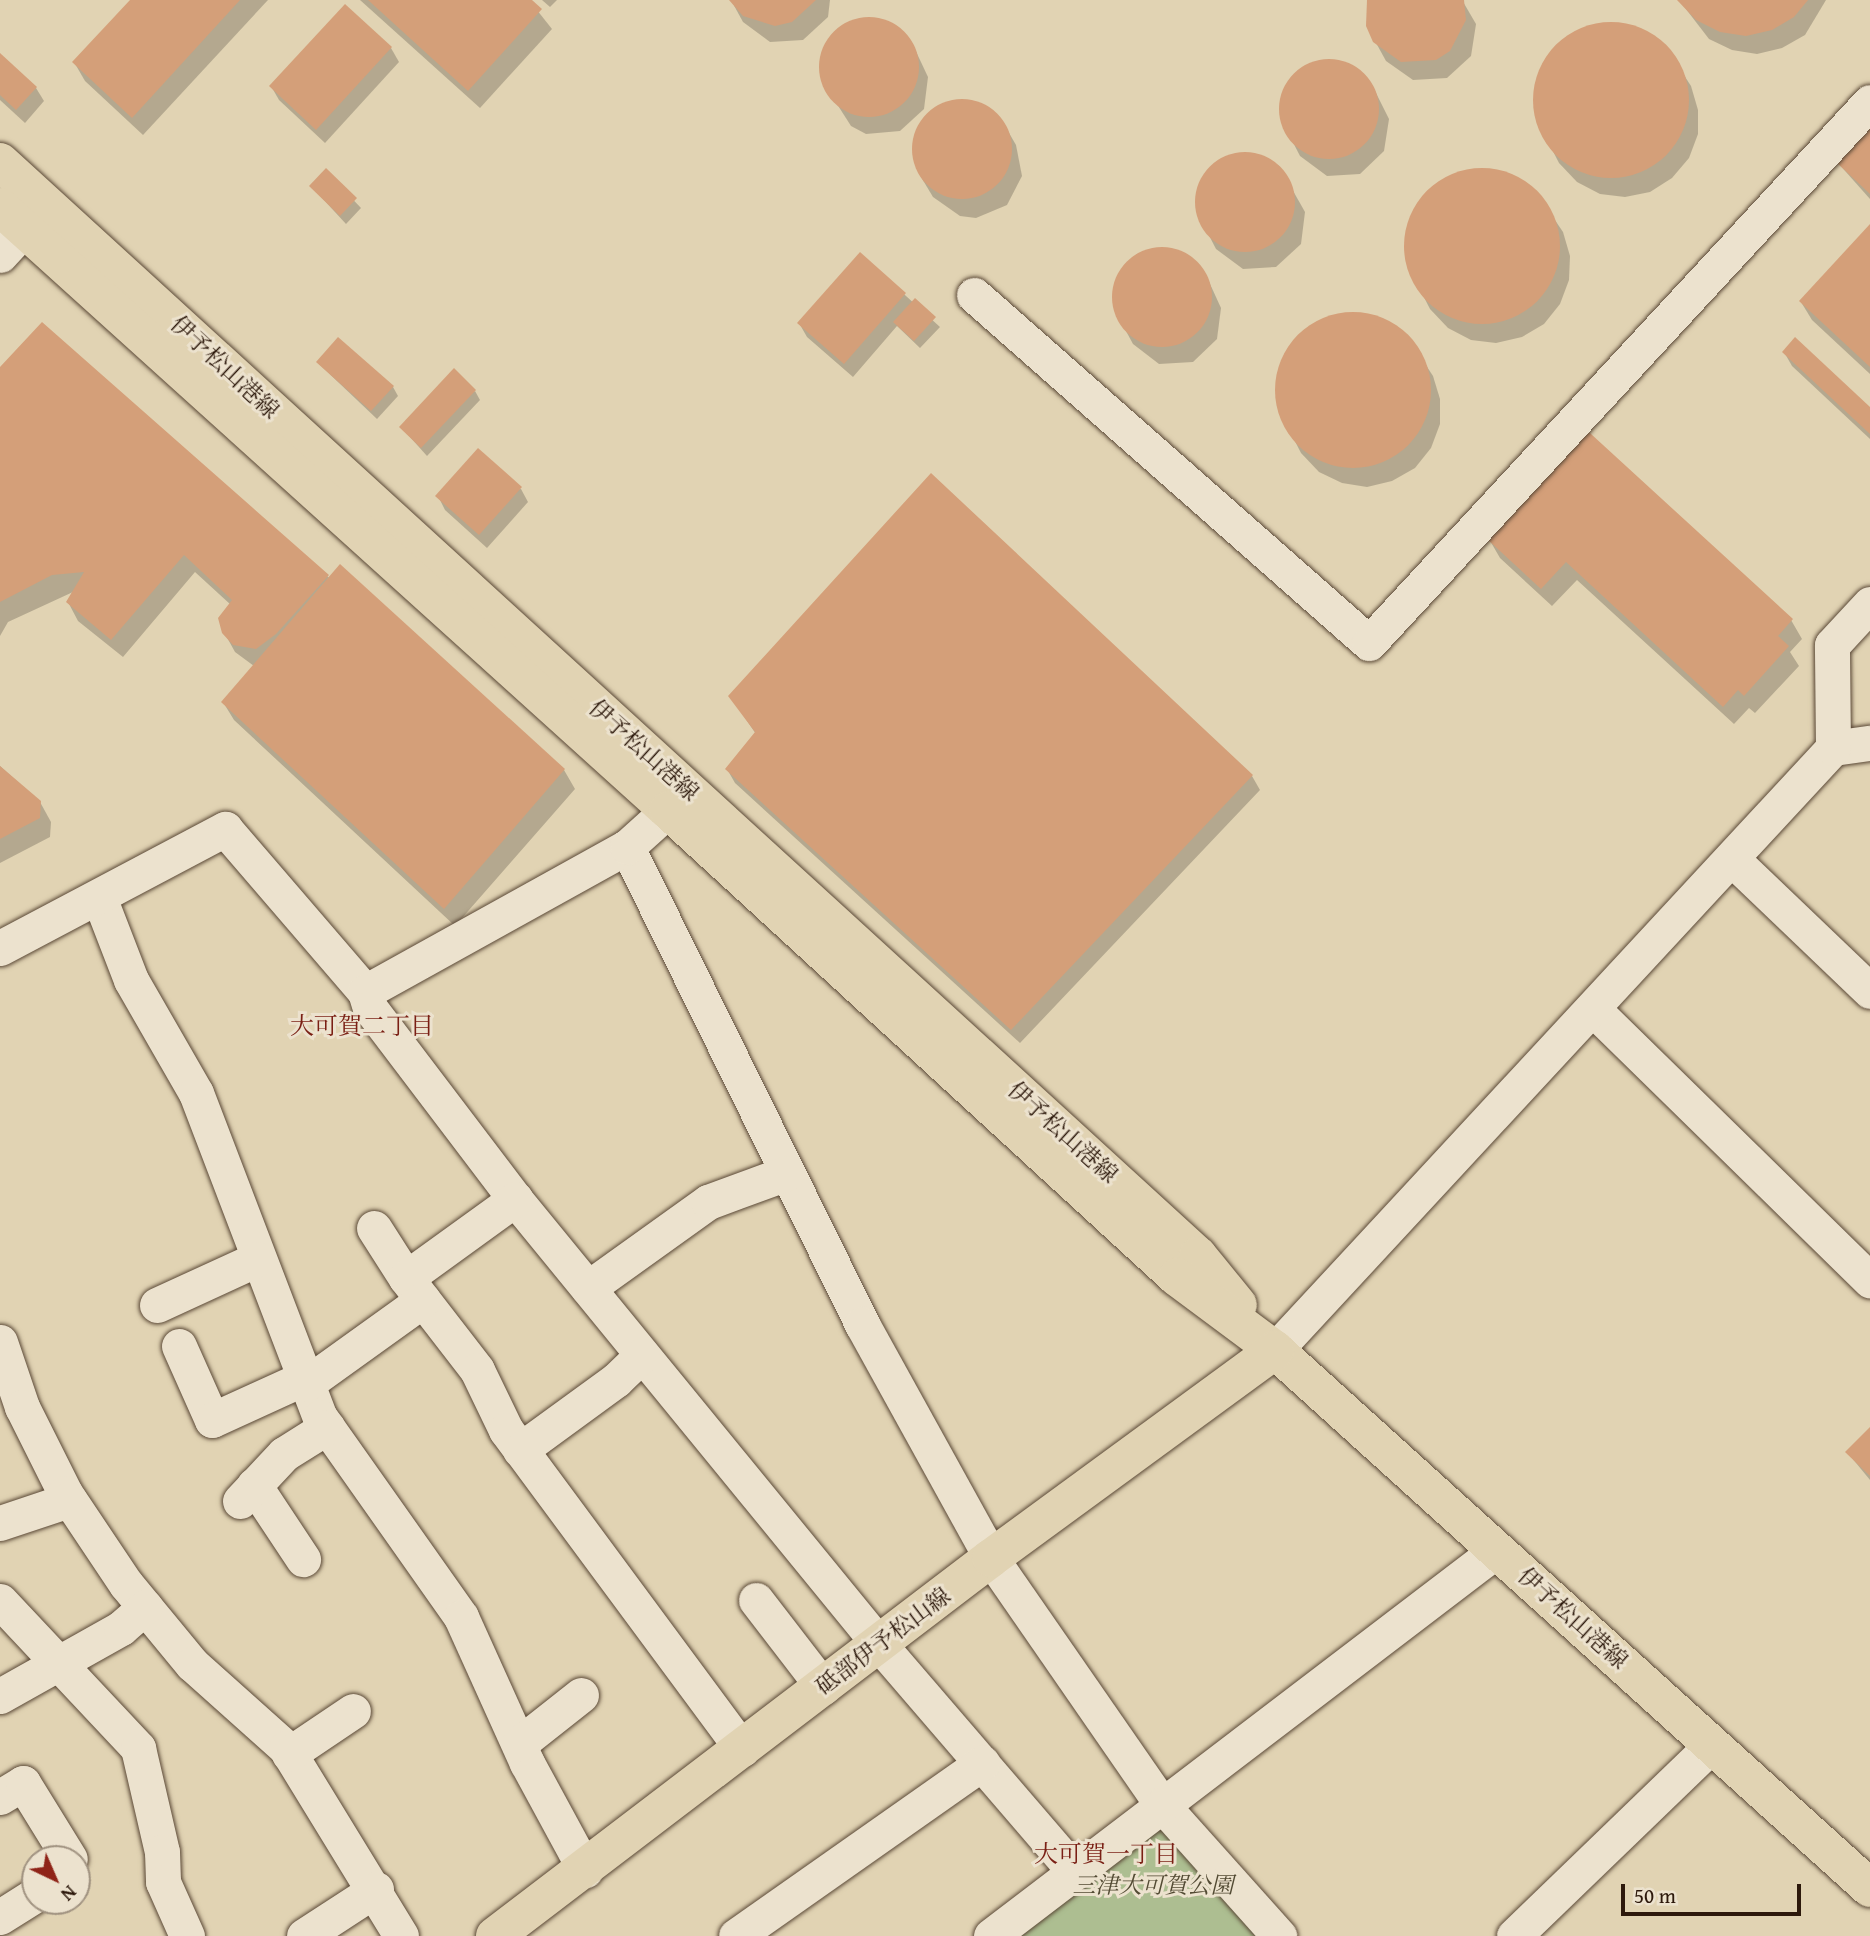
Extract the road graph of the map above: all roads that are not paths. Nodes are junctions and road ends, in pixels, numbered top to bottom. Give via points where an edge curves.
1 (1870, 102) edge
2 (0, 162) edge
3 (18, 224) edge
4 (974, 295) dead end
5 (1870, 604) edge
6 (1870, 743) edge
7 (1833, 748) junction
8 (668, 810) junction
9 (627, 847) junction
10 (1732, 859) junction
11 (99, 897) junction
12 (0, 948) edge
13 (1870, 990) edge
14 (365, 992) junction
15 (1593, 1009) junction
16 (787, 1173) junction
17 (514, 1199) junction
18 (374, 1228) dead end
19 (257, 1259) junction
20 (1870, 1280) edge
21 (414, 1289) junction
22 (588, 1289) junction
23 (157, 1306) dead end
24 (0, 1342) edge
25 (179, 1346) dead end
26 (1275, 1350) junction
27 (642, 1355) junction
28 (305, 1381) junction
29 (327, 1427) junction
30 (520, 1450) junction
31 (69, 1500) junction
32 (0, 1524) edge
33 (1497, 1550) junction
34 (991, 1558) junction
35 (303, 1559) dead end
36 (756, 1600) dead end
37 (0, 1601) edge
38 (145, 1607) junction
39 (879, 1644) junction
40 (57, 1664) junction
41 (823, 1687) junction
42 (581, 1695) dead end
43 (0, 1696) edge
44 (353, 1711) dead end
45 (519, 1744) junction
46 (1712, 1745) junction
47 (742, 1749) junction
48 (289, 1754) junction
49 (982, 1763) junction
50 (0, 1797) edge
51 (1163, 1805) junction
52 (61, 1845) edge
53 (585, 1870) junction
54 (1075, 1872) junction
55 (1870, 1888) edge
56 (376, 1889) junction
57 (21, 1904) edge
58 (0, 1917) edge
59 (503, 1934) edge
60 (187, 1936) edge
61 (303, 1936) edge
62 (401, 1936) edge
63 (736, 1936) edge
64 (991, 1936) edge
65 (1279, 1936) edge
66 (1514, 1936) edge

1 - 4 street via 1369,643
2 - 3 main road, 伊予松山港線
3 - 8 main road, 伊予松山港線
3 - 26 main road, 伊予松山港線 via 1198,1256
5 - 7 street via 1832,645
6 - 7 street
7 - 10 street
8 - 9 street
8 - 26 main road, 伊予松山港線 via 1177,1277
9 - 14 street
9 - 16 street
10 - 13 street
10 - 15 street
11 - 12 street
11 - 14 street via 225,829
11 - 19 street via 131,980 196,1093
14 - 17 street via 370,1008
15 - 20 street
15 - 26 street
16 - 22 street via 708,1202
16 - 34 street via 862,1324
17 - 21 street
17 - 22 street
18 - 21 street
19 - 23 street
19 - 28 street
21 - 28 street
21 - 30 street via 477,1370
22 - 27 street
24 - 31 street via 22,1407
25 - 28 street via 212,1420
26 - 33 main road, 伊予松山港線
26 - 34 main road, 砥部伊予松山線
27 - 30 street via 616,1380
27 - 39 street
28 - 29 street
29 - 35 street via 284,1454 247,1493
29 - 45 street via 461,1617
30 - 47 street
31 - 32 street
31 - 38 street
33 - 46 main road, 伊予松山港線
33 - 51 street
34 - 39 main road, 砥部伊予松山線
34 - 51 street
36 - 41 street
37 - 40 street
38 - 40 street via 121,1628
38 - 48 street via 192,1664 268,1728
39 - 41 main road, 砥部伊予松山線
39 - 49 street
40 - 43 street
40 - 60 street via 138,1748 162,1852 163,1882
41 - 47 main road, 砥部伊予松山線
42 - 45 street
44 - 48 street
45 - 53 street
46 - 55 main road, 伊予松山港線
46 - 66 street
47 - 53 main road, 砥部伊予松山線
48 - 56 street
49 - 54 street
49 - 63 street
50 - 52 street via 23,1783
51 - 54 street
51 - 65 street
53 - 59 main road, 砥部伊予松山線
54 - 64 street
56 - 61 street
56 - 62 street
57 - 58 street

